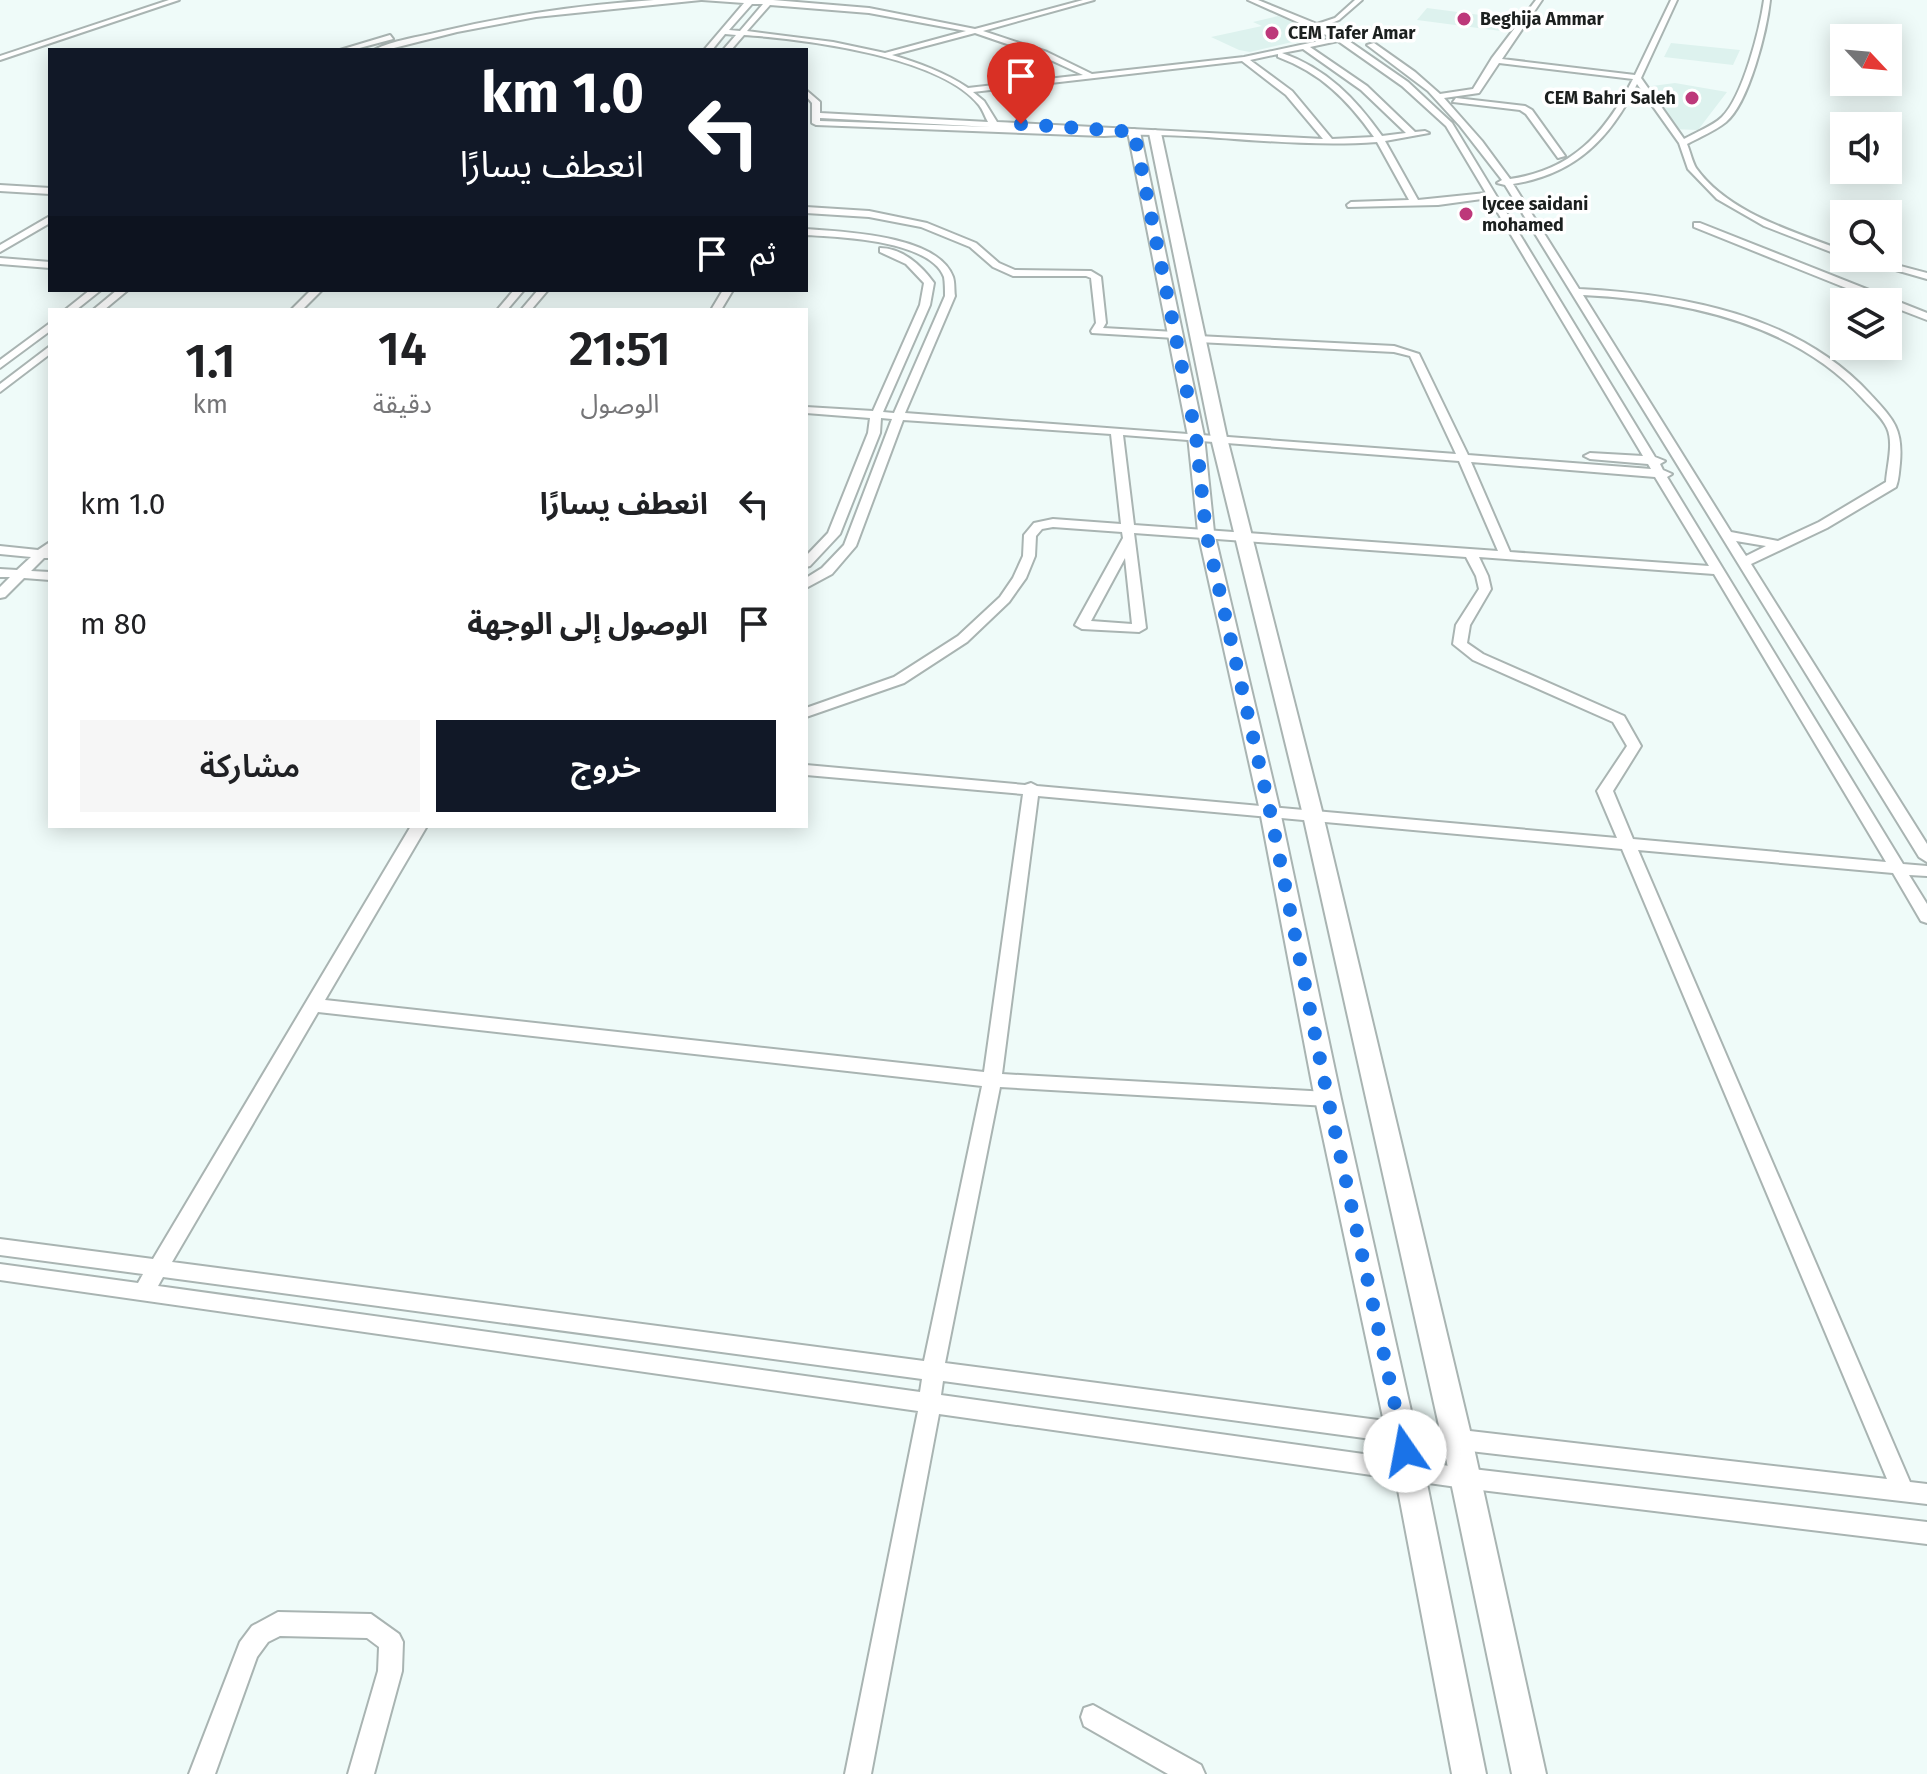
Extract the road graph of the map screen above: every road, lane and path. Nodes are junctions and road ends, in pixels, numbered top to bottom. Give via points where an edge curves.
1 (163, 0) edge
2 (176, 0) edge
3 (608, 0) edge
4 (698, 0) edge
5 (705, 0) edge
6 (750, 0) edge
7 (823, 0) edge
8 (1091, 0) edge
9 (1251, 0) edge
10 (1264, 0) edge
11 (1359, 0) edge
12 (1539, 0) edge
13 (1667, 0) edge
14 (1674, 0) edge
15 (1767, 0) edge
16 (770, 1) edge
17 (1328, 24) junction
18 (1318, 26) junction
19 (988, 27) junction
20 (975, 30) junction
21 (724, 32) junction
22 (742, 32) junction
23 (1354, 36) junction
24 (1343, 38) junction
25 (1305, 47) junction
26 (352, 48) edge
27 (385, 48) edge
28 (710, 48) edge
29 (729, 48) edge
30 (1276, 53) junction
31 (886, 55) junction
32 (0, 56) edge
33 (1244, 59) junction
34 (1495, 60) junction
35 (1108, 74) junction
36 (1090, 76) junction
37 (1636, 77) junction
38 (1358, 83) junction
39 (1332, 85) junction
40 (965, 91) junction
41 (808, 94) edge
42 (1442, 97) junction
43 (1449, 125) junction
44 (996, 126) junction
45 (1145, 132) junction
46 (1434, 134) junction
47 (1413, 135) junction
48 (1456, 137) junction
49 (1382, 140) junction
50 (1330, 142) junction
51 (1683, 143) junction
52 (1561, 156) dead end
53 (1508, 183) junction
54 (0, 188) edge
55 (1488, 189) junction
56 (48, 191) edge
57 (1415, 203) junction
58 (1351, 205) dead end
59 (48, 209) edge
60 (808, 210) edge
61 (48, 220) edge
62 (1697, 225) dead end
63 (808, 232) edge
64 (0, 237) edge
65 (808, 239) edge
66 (0, 249) edge
67 (1830, 249) edge
68 (0, 261) edge
69 (48, 265) edge
70 (1902, 269) edge
71 (1927, 276) edge
72 (93, 292) edge
73 (120, 292) edge
74 (315, 292) edge
75 (517, 292) edge
76 (541, 292) edge
77 (1576, 292) junction
78 (73, 308) edge
79 (100, 308) edge
80 (298, 308) edge
81 (504, 308) edge
82 (528, 308) edge
83 (1927, 317) edge
84 (48, 327) edge
85 (1187, 337) junction
86 (0, 348) edge
87 (10, 354) edge
88 (44, 359) edge
89 (0, 365) edge
90 (0, 389) edge
91 (808, 402) edge
92 (808, 410) edge
93 (878, 412) junction
94 (899, 413) junction
95 (1117, 433) junction
96 (1206, 433) junction
97 (1462, 452) junction
98 (1651, 461) junction
99 (1680, 462) junction
100 (1660, 473) junction
101 (1689, 475) junction
102 (1206, 532) junction
103 (1128, 533) junction
104 (1243, 535) junction
105 (1727, 535) junction
106 (1779, 545) junction
107 (0, 550) edge
108 (1469, 551) junction
109 (47, 552) edge
110 (1505, 554) junction
111 (808, 561) edge
112 (1744, 562) junction
113 (1719, 571) junction
114 (0, 573) edge
115 (21, 574) junction
116 (48, 576) edge
117 (808, 583) edge
118 (0, 594) edge
119 (808, 712) edge
120 (808, 770) edge
121 (1031, 788) junction
122 (1270, 811) junction
123 (1313, 815) junction
124 (418, 828) edge
125 (1625, 842) junction
126 (1927, 857) edge
127 (1899, 870) junction
128 (1927, 871) edge
129 (1927, 917) edge
130 (313, 1005) junction
131 (992, 1080) junction
132 (1328, 1099) junction
133 (0, 1247) edge
134 (157, 1267) junction
135 (0, 1272) edge
136 (143, 1293) junction
137 (933, 1370) junction
138 (930, 1403) junction
139 (1401, 1433) junction
140 (1457, 1439) junction
141 (1409, 1469) junction
142 (1464, 1478) junction
143 (1903, 1491) junction
144 (1927, 1494) edge
145 (1927, 1533) edge
146 (1093, 1717) dead end
147 (202, 1774) edge
148 (361, 1774) edge
149 (858, 1774) edge
150 (1192, 1774) edge
151 (1469, 1774) edge
152 (1529, 1774) edge

1 - 32 street
2 - 32 street
3 - 26 street via 456,22
4 - 27 street via 543,13
5 - 6 street
6 - 16 street
6 - 21 street
7 - 19 street via 899,8
8 - 19 street
9 - 18 street
10 - 17 street
11 - 17 street
12 - 34 street
13 - 14 street
14 - 37 street
15 - 51 street via 1739,99 1724,120
16 - 20 street via 861,9
16 - 22 street
17 - 18 street
17 - 23 street
18 - 24 street
19 - 20 street
19 - 35 street via 1055,48
20 - 31 street
20 - 36 street
21 - 22 street
21 - 28 street
22 - 29 street
22 - 31 street
23 - 24 street
23 - 42 street via 1390,56
24 - 25 street
24 - 43 street via 1388,69
25 - 30 street
25 - 38 street
30 - 33 street
30 - 39 street via 1300,61
31 - 40 street via 931,70
33 - 35 street
33 - 50 street via 1289,93
34 - 37 street
34 - 42 street via 1476,91
35 - 36 street
36 - 40 street
37 - 51 street
37 - 53 street via 1612,125 1579,160 1541,179
38 - 39 street
38 - 47 street
39 - 49 street
40 - 44 street
41 - 44 street via 816,102 816,123
42 - 52 street via 1522,108
42 - 53 street
43 - 46 street
43 - 48 street
44 - 45 street
45 - 50 street
45 - 85 street
46 - 47 street
46 - 48 street
47 - 49 street
48 - 55 street
49 - 50 street
49 - 57 street
51 - 67 street via 1691,167 1720,197 1767,224
53 - 55 street
53 - 77 street
54 - 56 street
55 - 57 street
55 - 98 street
57 - 58 street
59 - 64 street
60 - 85 street via 924,225 973,245 1013,273 1088,273 1096,277 1101,323 1096,331
61 - 66 street
62 - 83 street
63 - 94 street via 901,244 930,257 948,276 950,296
65 - 93 street via 898,255 919,268 929,283 925,305
68 - 69 street
70 - 71 street
72 - 78 street
73 - 79 street
74 - 80 street
75 - 81 street
76 - 82 street
77 - 99 street
77 - 106 street via 1668,300 1749,323 1819,354 1865,391 1894,431 1892,484
84 - 87 street
85 - 96 street
85 - 97 street via 1408,351 1419,360
86 - 87 street
87 - 88 street
87 - 89 street
88 - 90 street
91 - 93 street
92 - 93 street
93 - 94 street
93 - 111 street via 834,534
94 - 95 street
94 - 96 street
94 - 117 street via 850,546
95 - 96 street
95 - 103 street
96 - 97 street
96 - 102 street
96 - 104 street
97 - 98 street
97 - 100 street
97 - 110 street
98 - 99 street
98 - 100 street
99 - 101 street
100 - 101 street
100 - 113 street
101 - 105 street
102 - 103 street
102 - 104 street
102 - 122 street
103 - 103 street via 1122,551 1082,625 1139,628
103 - 119 street via 1053,523 1038,526 1030,535 1033,551 1008,596 965,639 898,680
104 - 108 street
104 - 123 street
105 - 106 street
105 - 112 street
106 - 112 street
107 - 109 street
108 - 110 street
108 - 125 street via 1485,589 1463,625 1460,644 1478,657 1619,719 1634,746 1605,791
109 - 115 street
110 - 113 street
112 - 126 street
113 - 127 street
114 - 115 street
115 - 116 street
115 - 118 street
120 - 121 street
121 - 122 street
121 - 131 street
122 - 123 street
122 - 132 street
123 - 125 street
123 - 140 street
124 - 130 street
125 - 127 street
125 - 143 street
127 - 128 street
127 - 129 street
130 - 131 street
130 - 134 street
131 - 132 street
131 - 137 street
132 - 139 street
133 - 134 street
134 - 136 street
134 - 137 street
135 - 136 street
136 - 138 street
137 - 138 street
137 - 139 street
138 - 141 street
138 - 149 street
139 - 140 street
139 - 141 street
140 - 142 street
140 - 143 street
141 - 142 street
141 - 151 street
142 - 145 street
142 - 152 street
143 - 144 street
146 - 150 street
147 - 148 street via 248,1650 260,1634 278,1624 371,1626 391,1642 390,1671

